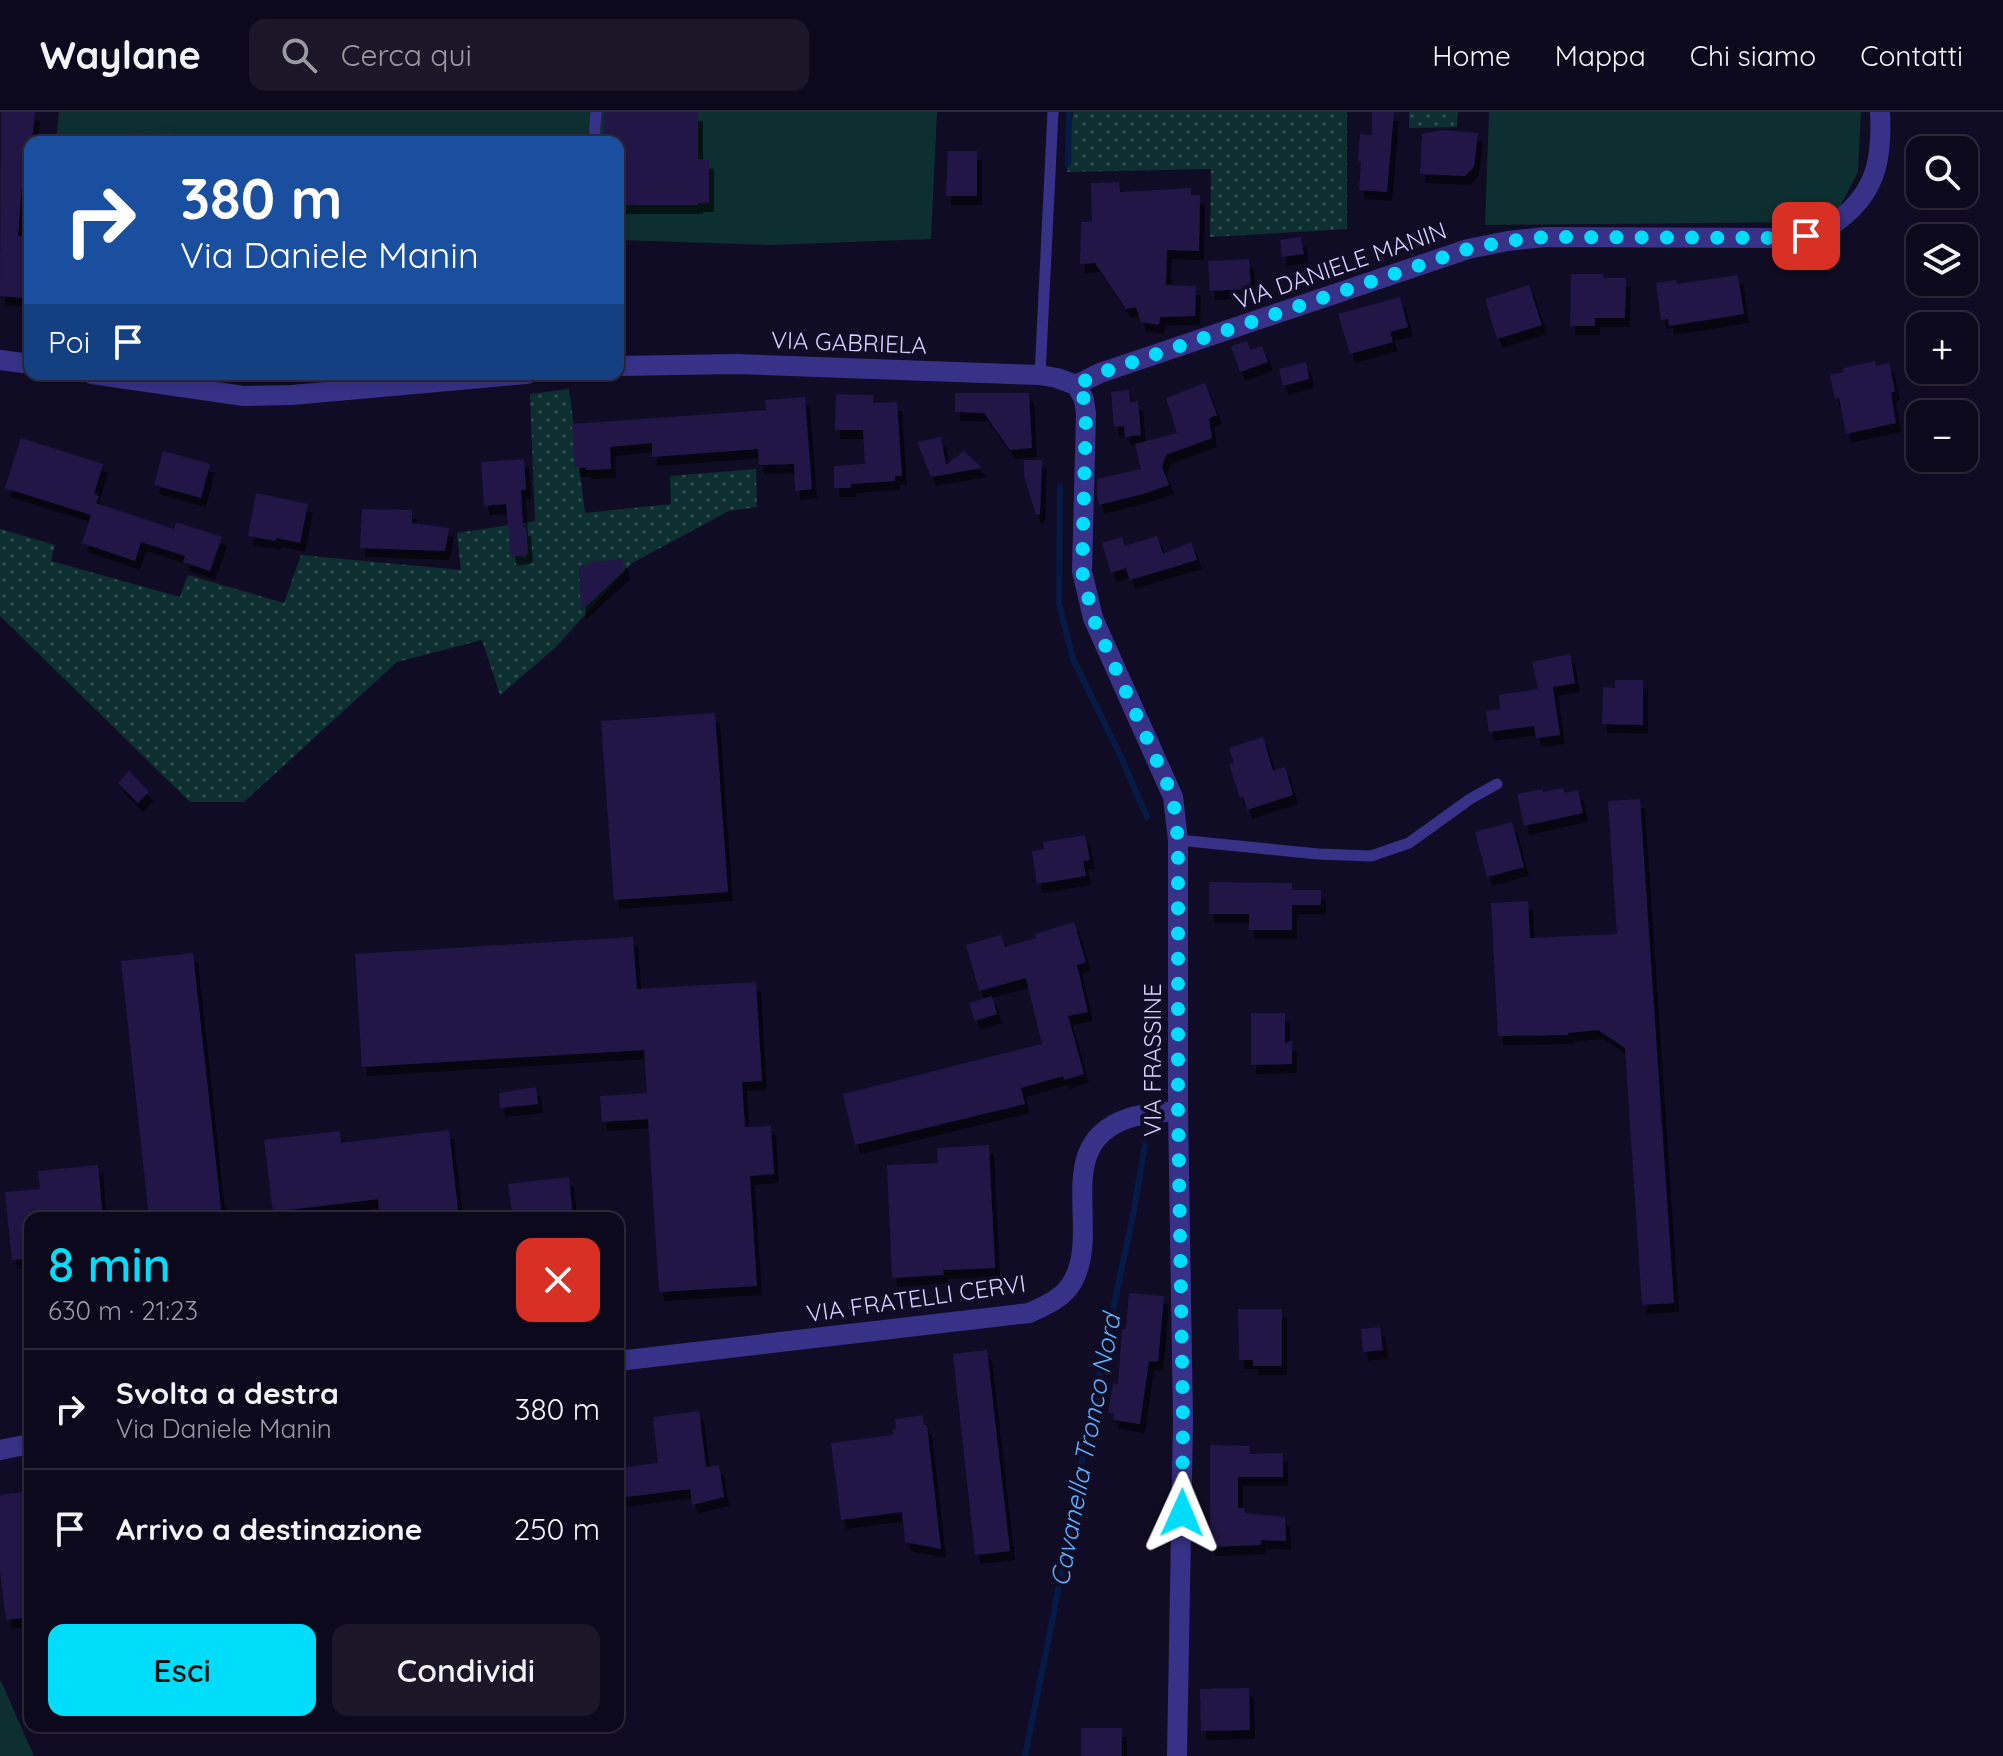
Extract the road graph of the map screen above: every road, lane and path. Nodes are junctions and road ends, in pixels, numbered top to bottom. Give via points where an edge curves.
1 (596, 112) edge
2 (1053, 112) edge
3 (1880, 112) edge
4 (594, 136) edge
5 (0, 360) edge
6 (24, 363) edge
7 (624, 366) edge
8 (1040, 375) junction
9 (133, 380) edge
10 (460, 380) edge
11 (1076, 385) junction
12 (1497, 784) dead end
13 (1178, 840) junction
14 (1178, 1110) junction
15 (624, 1360) edge
16 (24, 1445) edge
17 (0, 1450) edge
18 (1177, 1756) edge

1 - 4 lane
2 - 8 lane
3 - 11 street, VIA DANIELE MANIN via 1873,178 1862,200 1821,232 1788,238 1545,237 1468,249
5 - 6 street
7 - 8 street, VIA GABRIELA via 736,364
8 - 11 street, VIA GABRIELA
9 - 10 street via 244,396
11 - 13 street, VIA FRASSINE via 1086,414 1082,571 1093,618 1173,797
12 - 13 lane via 1409,843 1371,856
13 - 14 street, VIA FRASSINE
14 - 15 street, VIA FRATELLI CERVI via 1129,1118 1092,1144 1082,1179 1078,1268 1073,1281 1049,1304 1029,1313
14 - 18 street, VIA FRASSINE via 1183,1421
16 - 17 street

